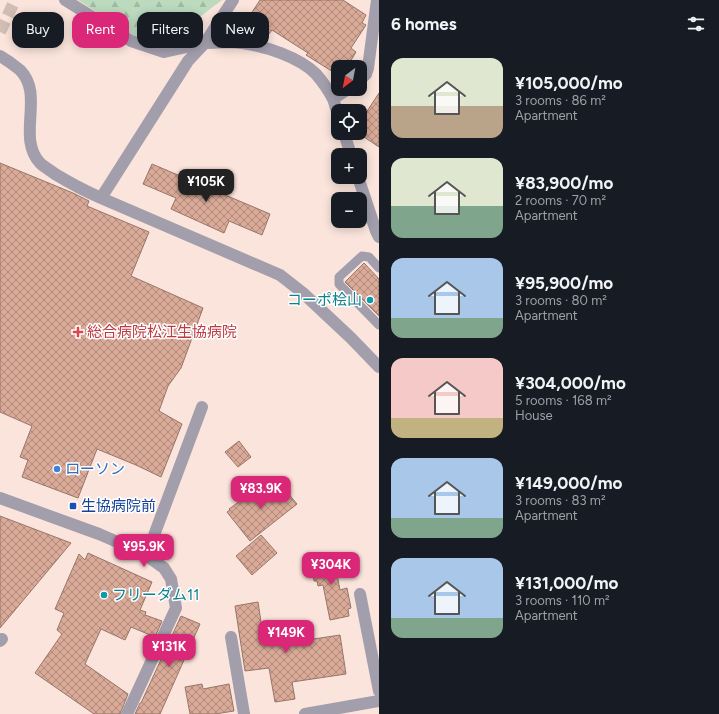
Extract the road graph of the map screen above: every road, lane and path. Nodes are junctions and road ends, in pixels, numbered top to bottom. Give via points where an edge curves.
1 (65, 0) edge
2 (233, 0) edge
3 (377, 0) edge
4 (205, 43) junction
5 (0, 56) edge
6 (367, 71) edge
7 (338, 96) edge
8 (333, 99) junction
9 (335, 104) edge
10 (361, 184) edge
11 (101, 198) junction
12 (378, 232) edge
13 (379, 268) edge
14 (379, 325) edge
15 (379, 367) edge
16 (202, 407) dead end
17 (0, 498) edge
18 (143, 553) junction
19 (360, 594) dead end
20 (231, 637) dead end
21 (379, 691) edge
22 (379, 701) edge
23 (127, 714) edge
24 (244, 714) edge
25 (305, 714) edge

1 - 4 street via 131,41 164,52
2 - 4 street
3 - 6 street
4 - 8 street via 241,42 274,50 290,57 316,74
4 - 11 street via 188,62
5 - 11 street via 21,71 27,80 31,103 29,139 40,162 69,183
7 - 8 street
8 - 9 street
10 - 12 street
11 - 15 street via 280,275 303,293
13 - 14 lane via 369,257 362,256 339,277 339,284
16 - 18 street via 153,538
17 - 18 street
18 - 23 street via 164,568 171,579 176,608
19 - 21 street
20 - 24 street
22 - 25 street

